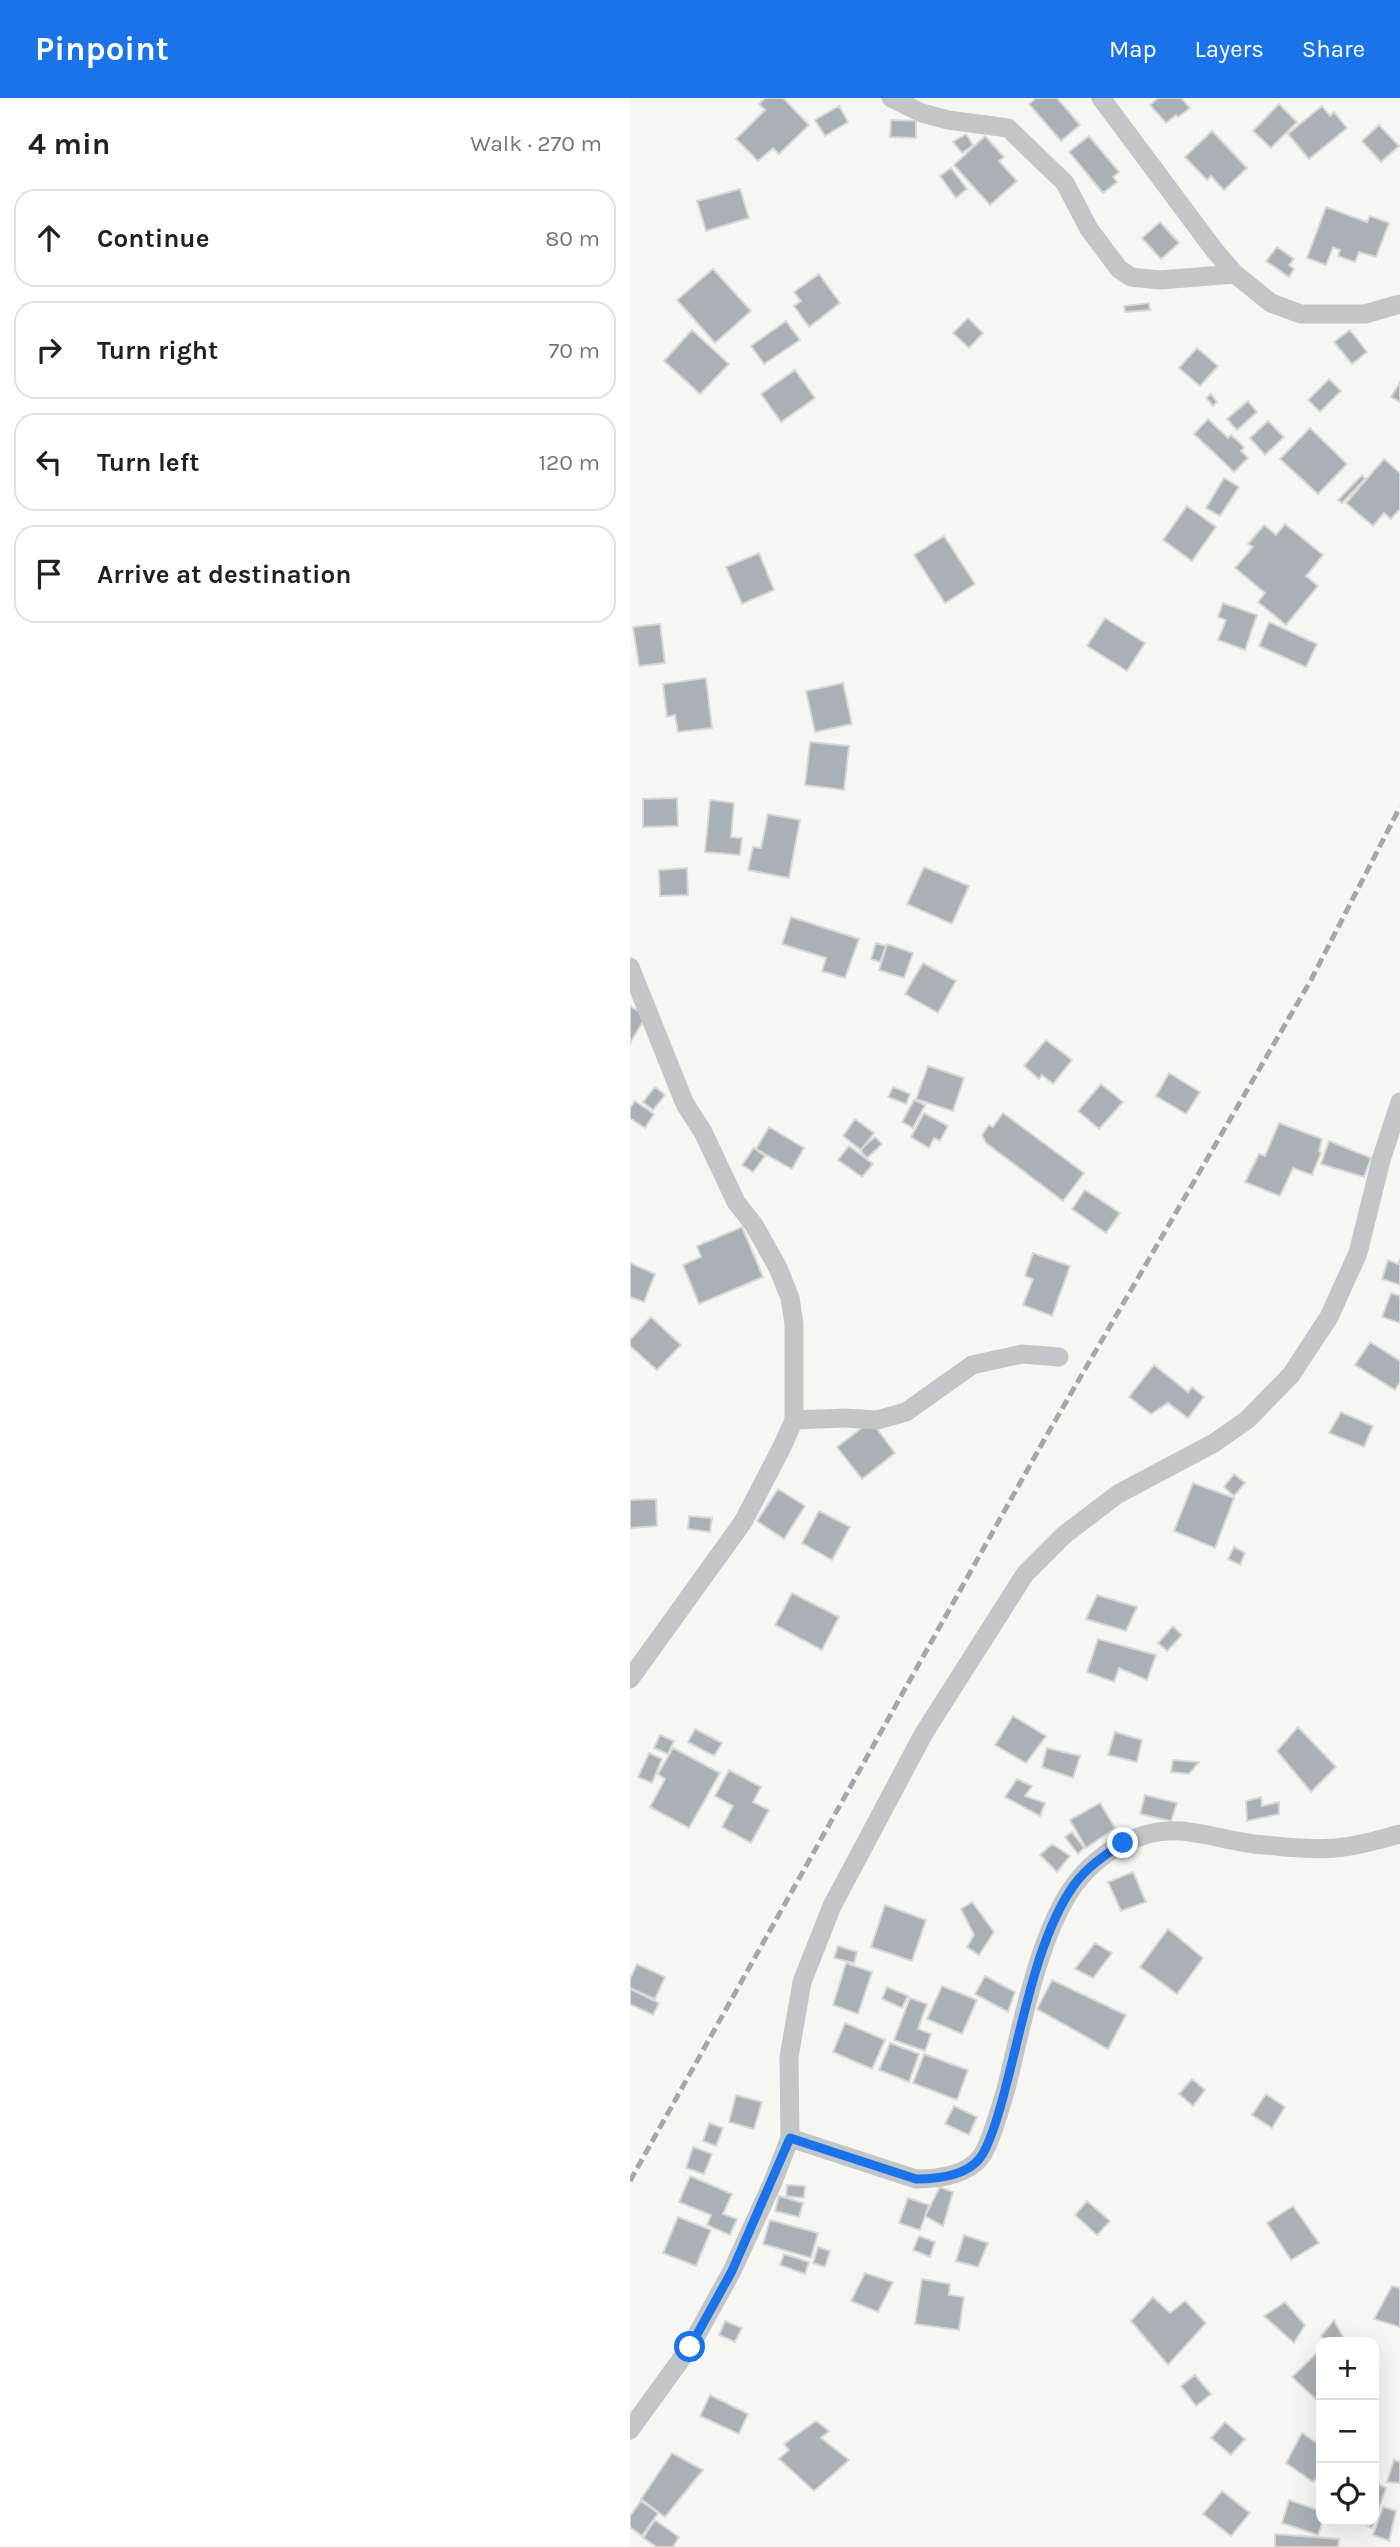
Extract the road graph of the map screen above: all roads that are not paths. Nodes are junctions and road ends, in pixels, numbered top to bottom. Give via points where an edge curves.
1 (891, 98) edge
2 (1101, 98) edge
3 (1235, 274) junction
4 (1400, 304) edge
5 (630, 967) edge
6 (1400, 1102) edge
7 (1059, 1357) dead end
8 (794, 1420) junction
9 (630, 1679) edge
10 (1400, 1834) edge
11 (790, 2138) junction
12 (630, 2430) edge

1 - 3 street via 948,120 1008,128 1065,183 1089,229 1119,269 1131,277 1160,280
2 - 3 street
3 - 4 street via 1271,303 1301,314 1365,314
5 - 8 street via 685,1104 704,1132 736,1202 778,1268 790,1298
6 - 11 street via 1358,1253 1329,1317 1291,1374 1225,1436 1118,1494 1064,1535 1026,1574 924,1733 832,1906 802,1982 789,2057
7 - 8 street via 1022,1354 972,1365 906,1412 877,1420
8 - 9 street via 743,1522
10 - 11 street via 1340,1848 1261,1845 1165,1830 1123,1843 1088,1869 1058,1911 998,2118 980,2158 959,2172 916,2179
11 - 12 street via 732,2271 690,2347

